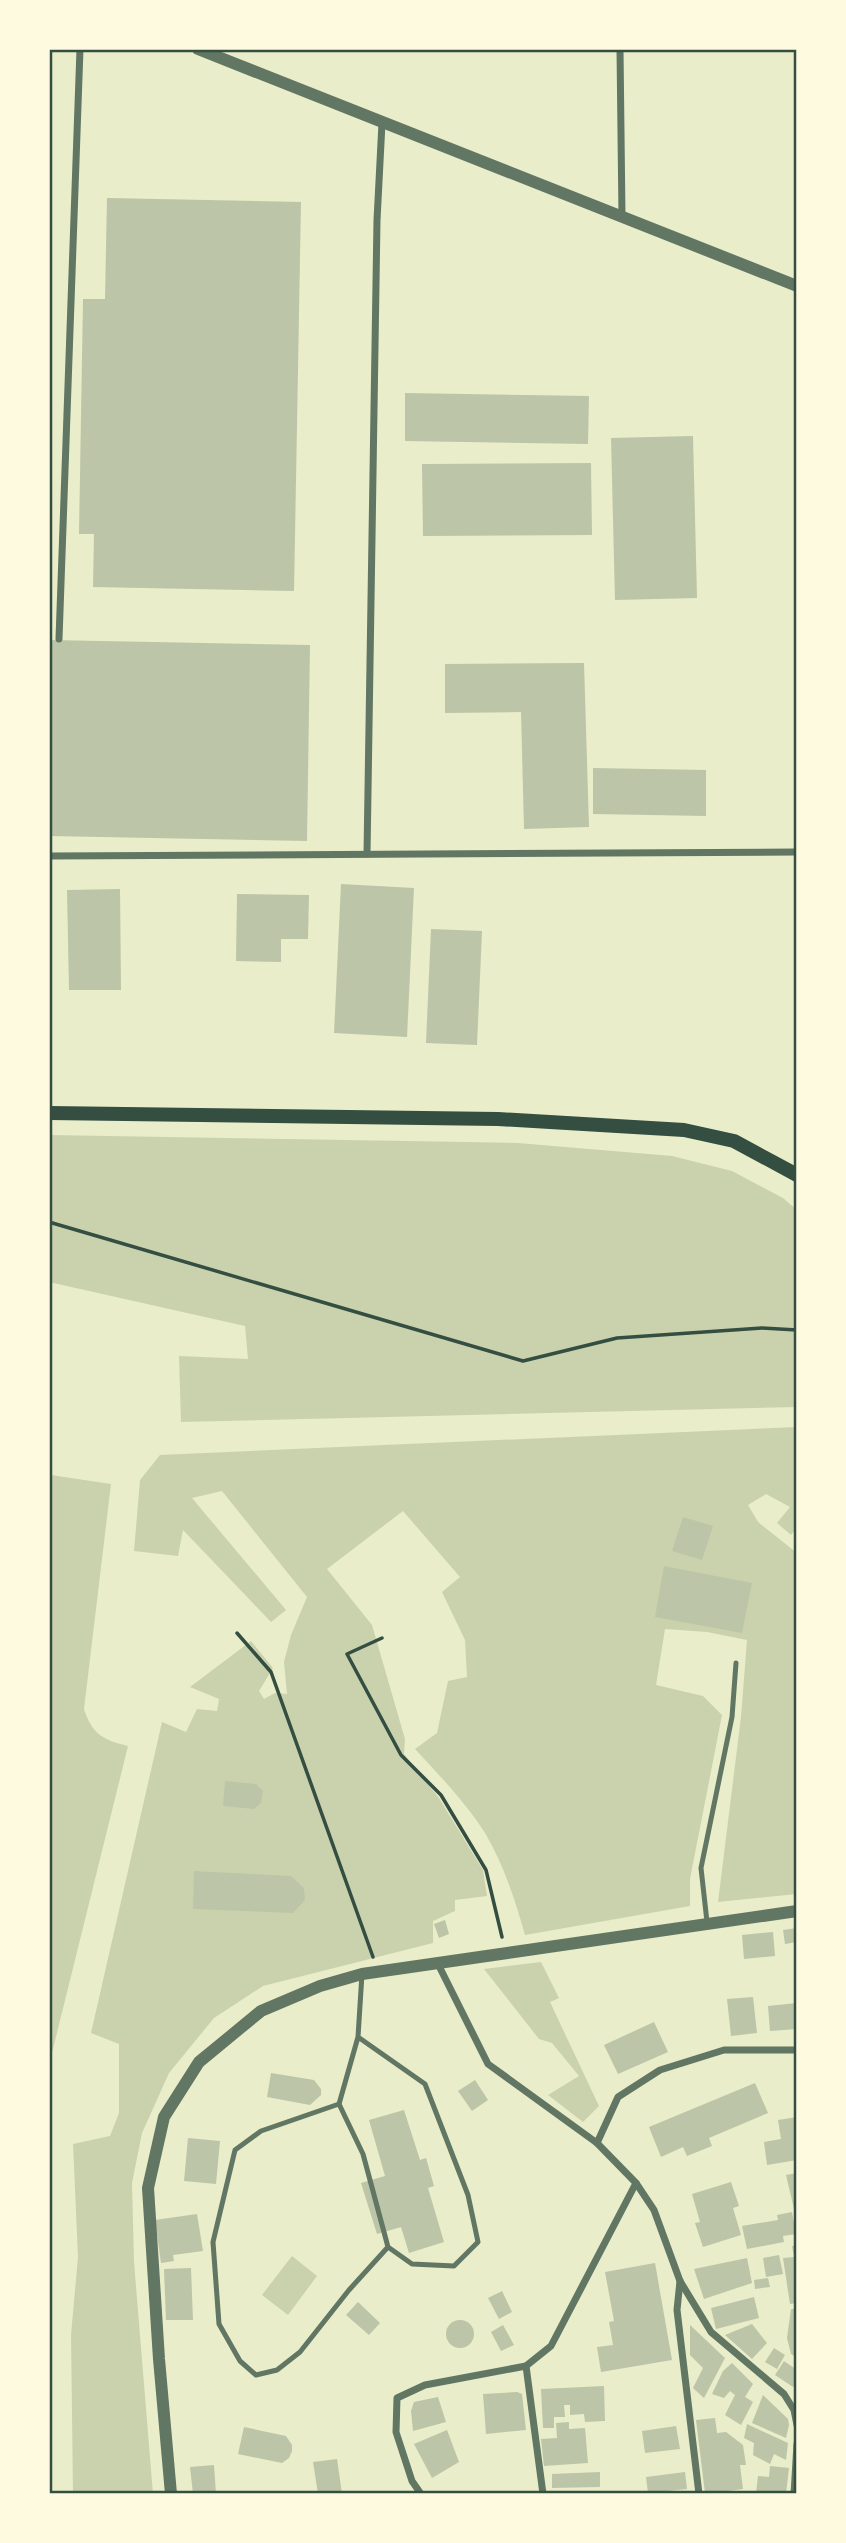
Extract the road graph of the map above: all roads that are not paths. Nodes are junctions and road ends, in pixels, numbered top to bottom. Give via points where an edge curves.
1 (80, 49) edge
2 (198, 49) edge
3 (620, 49) edge
4 (382, 123) junction
5 (622, 217) junction
6 (797, 286) edge
7 (59, 639) dead end
8 (797, 852) edge
9 (368, 854) junction
10 (49, 856) edge
11 (49, 1113) edge
12 (797, 1175) edge
13 (737, 1663) dead end
14 (797, 1911) edge
15 (708, 1924) junction
16 (437, 1962) junction
17 (362, 1975) junction
18 (358, 2037) junction
19 (797, 2050) edge
20 (339, 2104) junction
21 (597, 2143) junction
22 (636, 2183) junction
23 (388, 2246) junction
24 (680, 2281) junction
25 (526, 2366) junction
26 (797, 2425) edge
27 (797, 2444) edge
28 (171, 2494) edge
29 (421, 2494) edge
30 (543, 2494) edge
31 (699, 2494) edge
32 (794, 2494) edge

1 - 7 street
2 - 4 street
3 - 5 street
4 - 5 street
4 - 9 street
5 - 6 street
8 - 9 street
9 - 10 street
11 - 12 main road via 498,1119 684,1130 734,1141
13 - 15 lane via 732,1717 701,1868
14 - 15 street
15 - 16 street
16 - 17 street
16 - 21 street via 488,2064
17 - 18 lane
17 - 28 street via 320,1986 261,2011 198,2062 164,2117 148,2188
18 - 20 lane
18 - 23 lane via 425,2084 468,2195 478,2242 454,2266 412,2264
19 - 21 street via 724,2050 660,2070 618,2096
20 - 23 lane via 363,2154
20 - 23 lane via 261,2131 235,2150 213,2242 219,2325 240,2361 256,2375 276,2370 300,2352
21 - 22 street
22 - 24 street via 654,2210
22 - 25 street via 551,2346
24 - 26 street via 711,2332 784,2395
24 - 31 street via 677,2310
25 - 29 street via 425,2385 397,2398 396,2432
25 - 30 street
27 - 32 street

